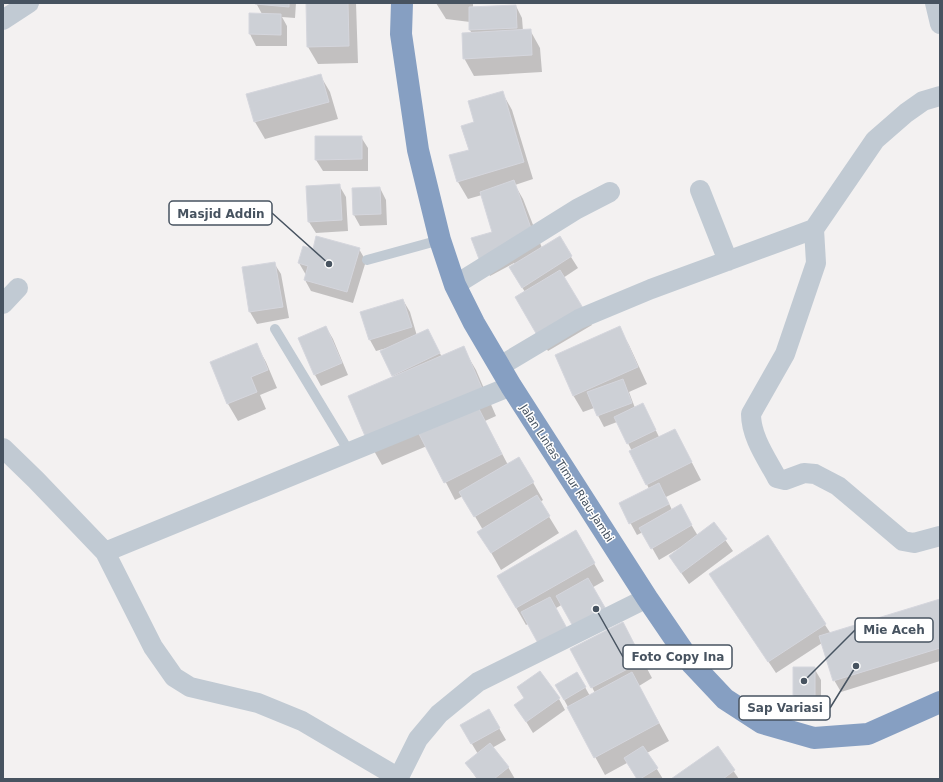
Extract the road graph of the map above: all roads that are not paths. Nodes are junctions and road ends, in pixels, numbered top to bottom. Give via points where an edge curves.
1 (29, 3) edge
2 (402, 3) edge
3 (935, 3) edge
4 (3, 20) edge
5 (940, 24) edge
6 (940, 96) edge
7 (700, 190) dead end
8 (610, 192) dead end
9 (814, 229) junction
10 (440, 240) junction
11 (367, 260) dead end
12 (728, 261) junction
13 (455, 285) junction
14 (18, 288) dead end
15 (3, 304) edge
16 (275, 329) dead end
17 (500, 366) junction
18 (511, 386) junction
19 (3, 448) edge
20 (350, 453) junction
21 (940, 536) edge
22 (105, 552) junction
23 (647, 598) junction
24 (940, 702) edge
25 (398, 778) edge

1 - 4 street
2 - 10 highway, Jalan Lintas Timur Riau-Jambi via 401,34 418,150
3 - 5 street
6 - 9 street via 923,101 875,140
7 - 12 street
8 - 13 street via 577,209
9 - 12 street
9 - 21 street via 816,263 785,354 751,414 751,423 762,451 777,478 785,480 804,473 816,474 838,486 903,541 914,542
10 - 11 lane
10 - 13 highway, Jalan Lintas Timur Riau-Jambi
12 - 17 street via 579,319
13 - 17 highway, Jalan Lintas Timur Riau-Jambi
14 - 15 street
16 - 20 lane
17 - 18 highway, Jalan Lintas Timur Riau-Jambi
18 - 20 street
18 - 23 highway, Jalan Lintas Timur Riau-Jambi
19 - 22 street
20 - 22 street
22 - 25 street via 153,647 174,677 190,687 258,703 302,721
23 - 24 highway, Jalan Lintas Timur Riau-Jambi via 692,664 725,699 762,723 814,738 868,734
23 - 25 street via 478,682 438,714 418,739

